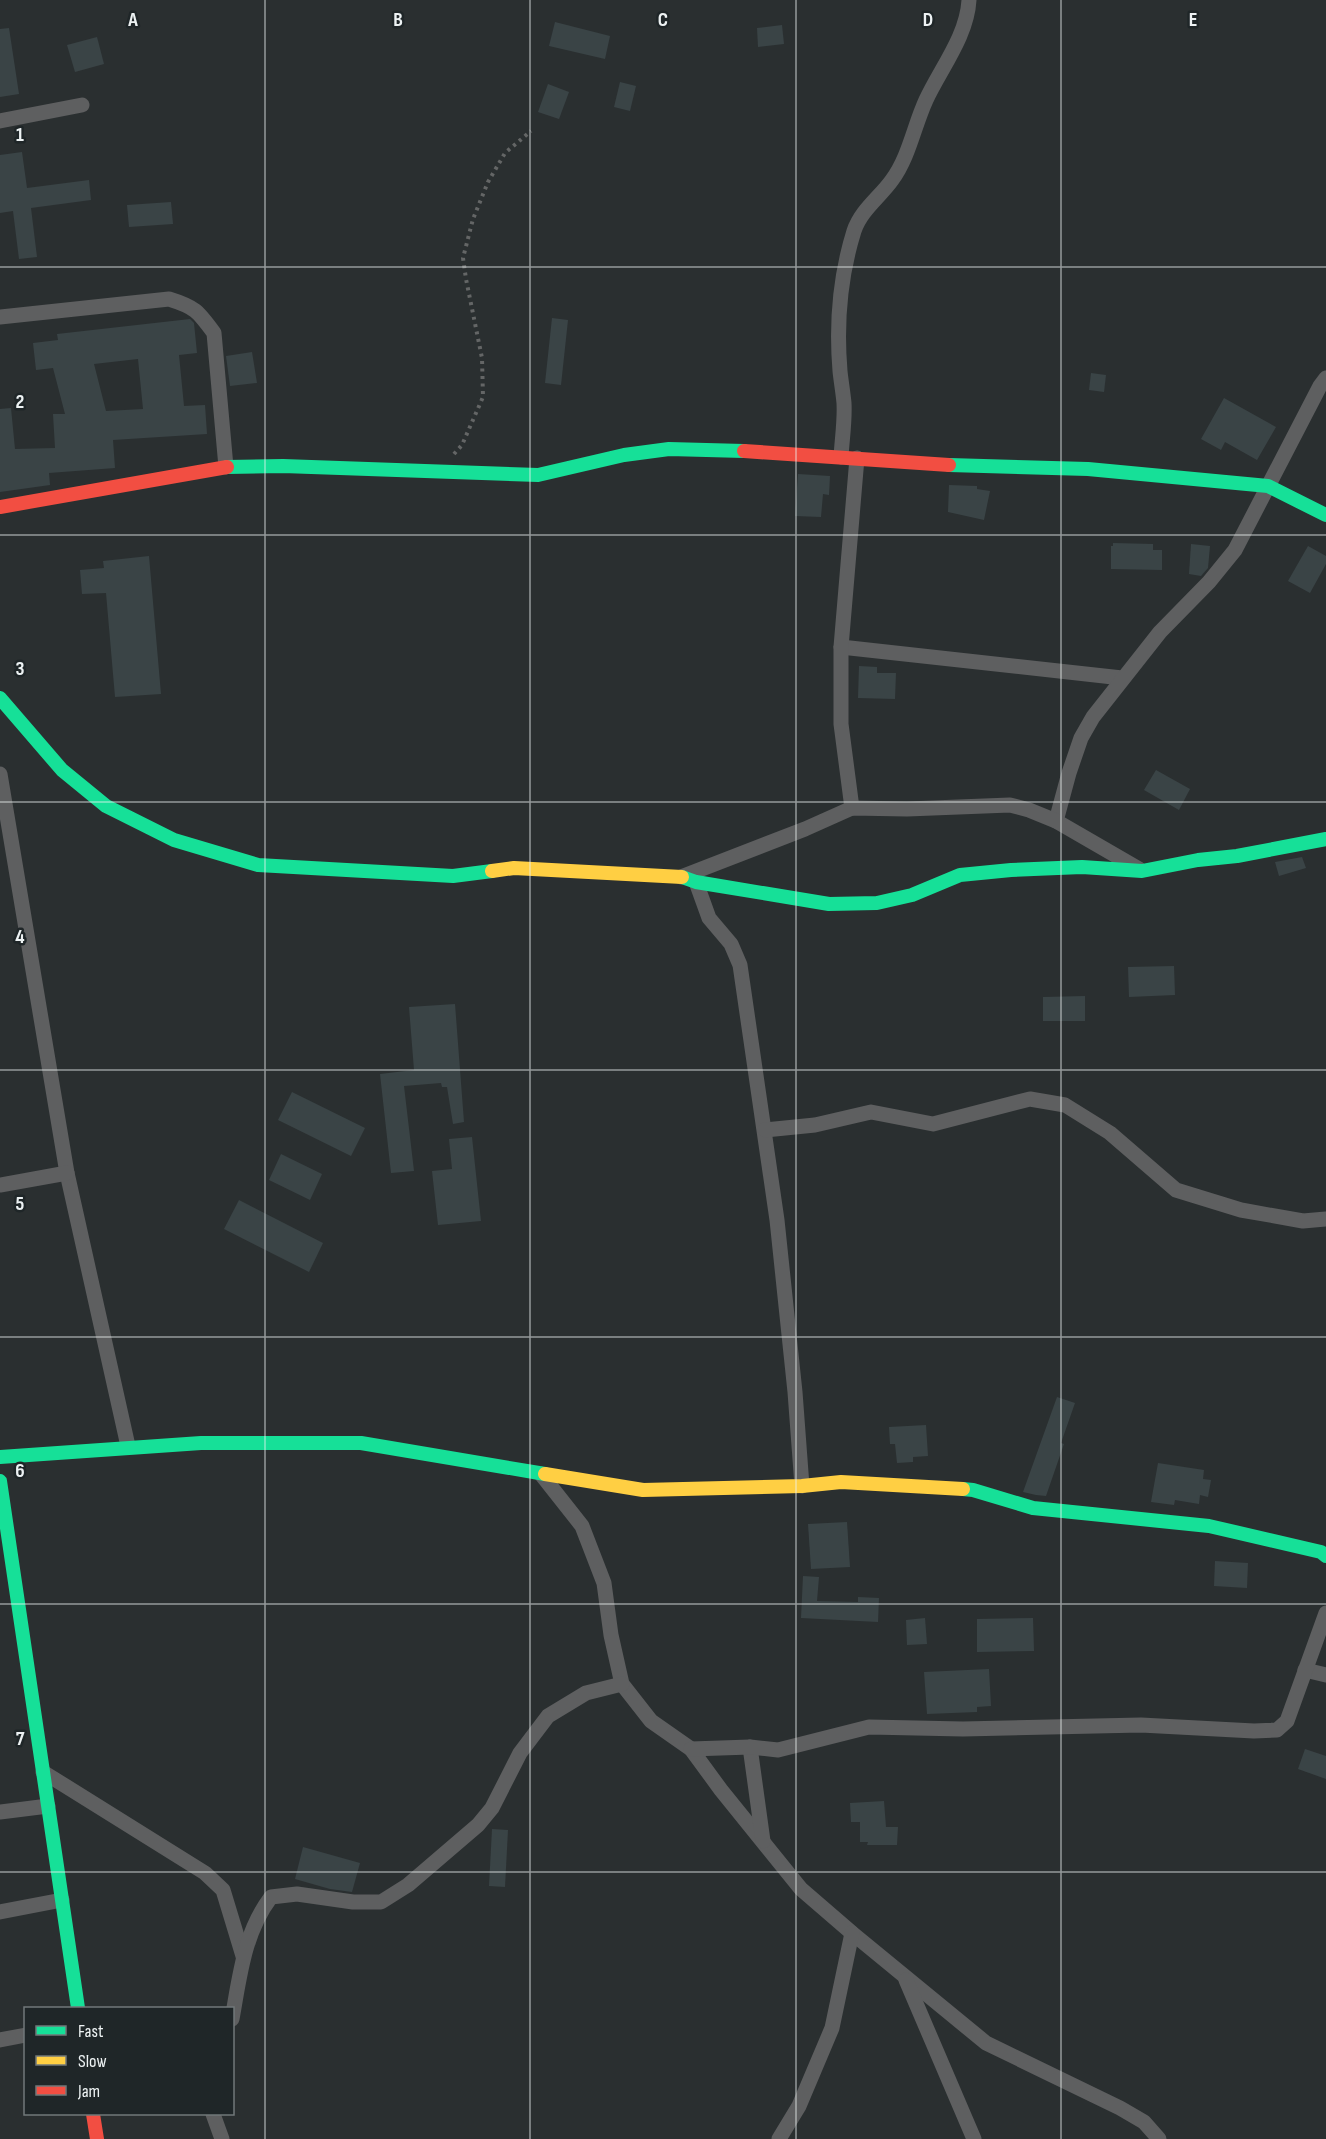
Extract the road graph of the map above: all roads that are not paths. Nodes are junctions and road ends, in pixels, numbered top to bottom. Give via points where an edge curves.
1 (969, 0) edge
2 (82, 105) dead end
3 (0, 121) edge
4 (0, 317) edge
5 (1326, 378) edge
6 (841, 457) junction
7 (857, 458) junction
8 (226, 467) junction
9 (1268, 486) junction
10 (0, 507) edge
11 (1326, 515) edge
12 (841, 647) junction
13 (1122, 678) junction
14 (0, 698) edge
15 (0, 774) edge
16 (852, 808) junction
17 (1056, 821) junction
18 (1326, 839) edge
19 (1142, 871) junction
20 (688, 879) junction
21 (765, 1130) junction
22 (67, 1173) junction
23 (0, 1185) edge
24 (1326, 1219) edge
25 (128, 1446) junction
26 (0, 1457) edge
27 (541, 1474) junction
28 (0, 1481) edge
29 (802, 1486) junction
30 (1326, 1556) edge
31 (1326, 1613) edge
32 (1305, 1670) junction
33 (1326, 1675) edge
34 (622, 1684) junction
35 (750, 1747) junction
36 (690, 1749) junction
37 (43, 1772) junction
38 (48, 1806) junction
39 (0, 1812) edge
40 (763, 1841) junction
41 (62, 1900) junction
42 (0, 1912) edge
43 (852, 1933) junction
44 (243, 1956) junction
45 (905, 1977) junction
46 (78, 2007) edge
47 (234, 2008) edge
48 (24, 2035) edge
49 (0, 2040) edge
50 (93, 2115) edge
51 (213, 2115) edge
52 (97, 2139) edge
53 (222, 2139) edge
54 (779, 2139) edge
55 (974, 2139) edge
56 (1159, 2139) edge

1 - 6 street via 959,37 926,100 902,165 861,216 855,230 842,279 839,312 844,403
2 - 3 street
4 - 8 street via 169,299 191,305 214,333
5 - 9 street
6 - 7 street
6 - 8 street via 669,449 538,475
7 - 9 street via 935,465 1088,469
7 - 12 street
8 - 10 street
9 - 11 street
9 - 13 street via 1235,550
12 - 13 street
12 - 16 street via 841,724
13 - 17 street via 1081,738
14 - 20 street via 62,770 105,806 174,840 258,865 453,876 514,868
15 - 22 street
16 - 17 street via 1010,805
16 - 20 street
17 - 19 street
18 - 19 street
19 - 20 street via 1082,867 960,875 912,895 877,903 830,904
20 - 21 street via 709,918 731,944 740,965
21 - 24 street via 815,1125 871,1112 933,1124 1030,1098 1065,1106 1110,1133 1176,1190 1241,1210 1303,1221
21 - 29 street
22 - 23 street
22 - 25 street
25 - 26 street
25 - 27 street via 361,1443
27 - 29 street via 643,1490
27 - 34 street via 582,1526 604,1583
28 - 37 street
29 - 30 street via 882,1482 973,1490 1033,1508 1209,1526
31 - 32 street
32 - 33 street
32 - 35 street via 1287,1721 1277,1730 1141,1725 869,1727 778,1750
34 - 36 street via 651,1721
34 - 44 street via 586,1693 548,1716 520,1753 492,1808 478,1825 408,1885 381,1902 297,1894 271,1897 258,1915
35 - 36 street
35 - 40 street
36 - 40 street
37 - 38 street
37 - 44 street via 223,1890
38 - 39 street
38 - 41 street
40 - 43 street via 801,1889
41 - 42 street
41 - 46 street
43 - 45 street
43 - 54 street via 832,2028 799,2106
44 - 47 street
45 - 55 street
45 - 56 street via 986,2043 1120,2108 1144,2122
48 - 49 street
50 - 52 street
51 - 53 street

